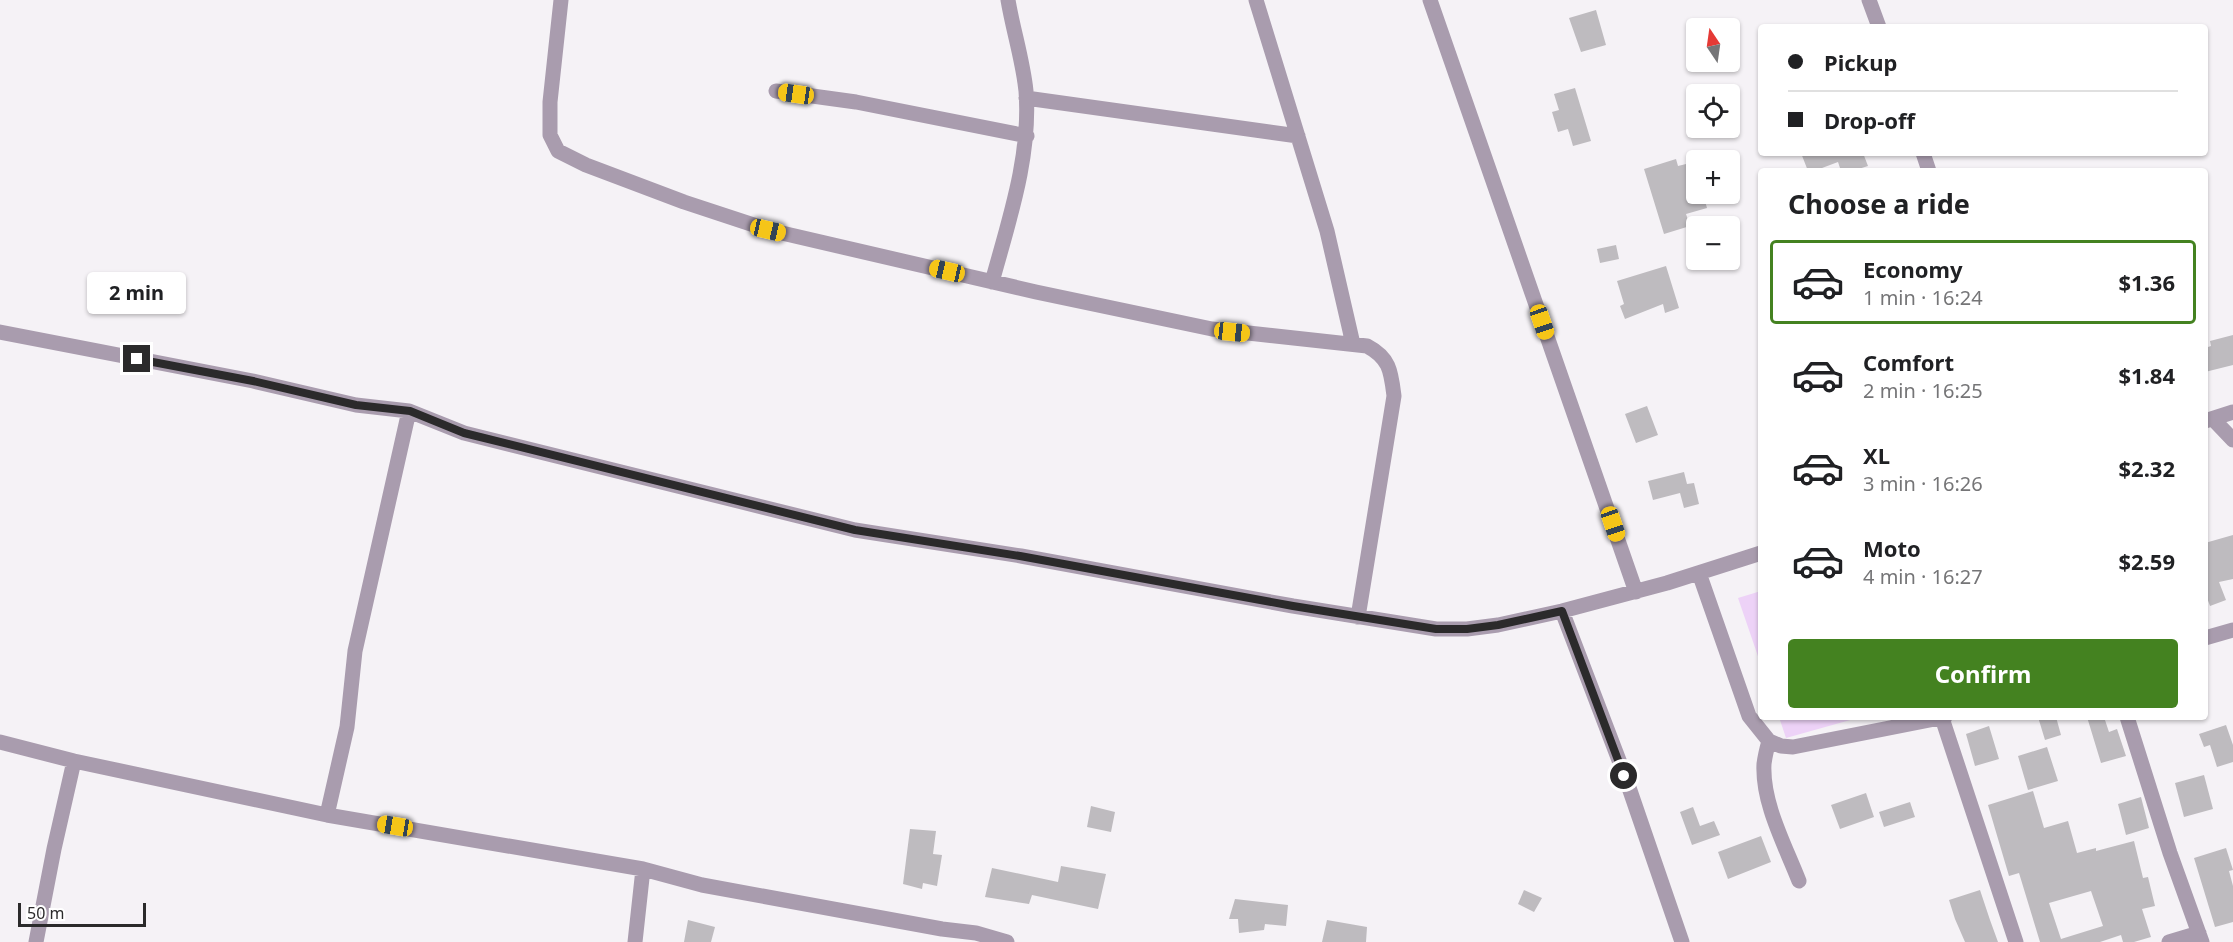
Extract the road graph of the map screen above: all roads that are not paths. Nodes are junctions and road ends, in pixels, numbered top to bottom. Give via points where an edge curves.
1 (561, 0) edge
2 (1008, 0) edge
3 (1256, 0) edge
4 (1430, 0) edge
5 (1869, 0) edge
6 (1878, 24) edge
7 (776, 91) dead end
8 (1026, 98) junction
9 (1027, 136) junction
10 (1298, 136) junction
11 (992, 282) junction
12 (0, 332) edge
13 (1353, 344) junction
14 (410, 411) junction
15 (2233, 412) edge
16 (2209, 420) edge
17 (2233, 440) edge
18 (1758, 554) edge
19 (1699, 573) junction
20 (1636, 592) junction
21 (1562, 611) junction
22 (1358, 617) junction
23 (2233, 630) edge
24 (2208, 637) edge
25 (1928, 720) edge
26 (1944, 720) edge
27 (2128, 720) edge
28 (1769, 741) junction
29 (0, 742) edge
30 (74, 761) junction
31 (327, 815) junction
32 (643, 869) junction
33 (1799, 881) dead end
34 (975, 938) edge
35 (2201, 938) edge
36 (36, 942) edge
37 (635, 942) edge
38 (1007, 942) edge
39 (1682, 942) edge
40 (2016, 942) edge
41 (2169, 942) edge

1 - 11 street via 550,102 550,135 558,152 768,230
2 - 8 street
3 - 10 street
4 - 20 street
5 - 6 street
7 - 9 street via 856,102
8 - 9 street
8 - 10 street
9 - 11 street
10 - 13 street via 1327,231
11 - 13 street via 1212,329
12 - 14 street via 356,405
13 - 22 street via 1380,352 1391,371 1394,396
14 - 22 street via 464,433 855,530
14 - 31 street via 355,651 347,727
15 - 16 street
16 - 17 street
18 - 19 street
19 - 20 street
19 - 28 street via 1749,716
20 - 21 street
21 - 22 street via 1467,629 1436,629
21 - 39 street
23 - 24 street
25 - 28 street via 1793,747
26 - 40 street
27 - 35 street
28 - 33 street via 1765,784
29 - 30 street
30 - 31 street
30 - 36 street
31 - 32 street
32 - 34 street via 702,885
32 - 37 street
34 - 38 street
35 - 41 street

